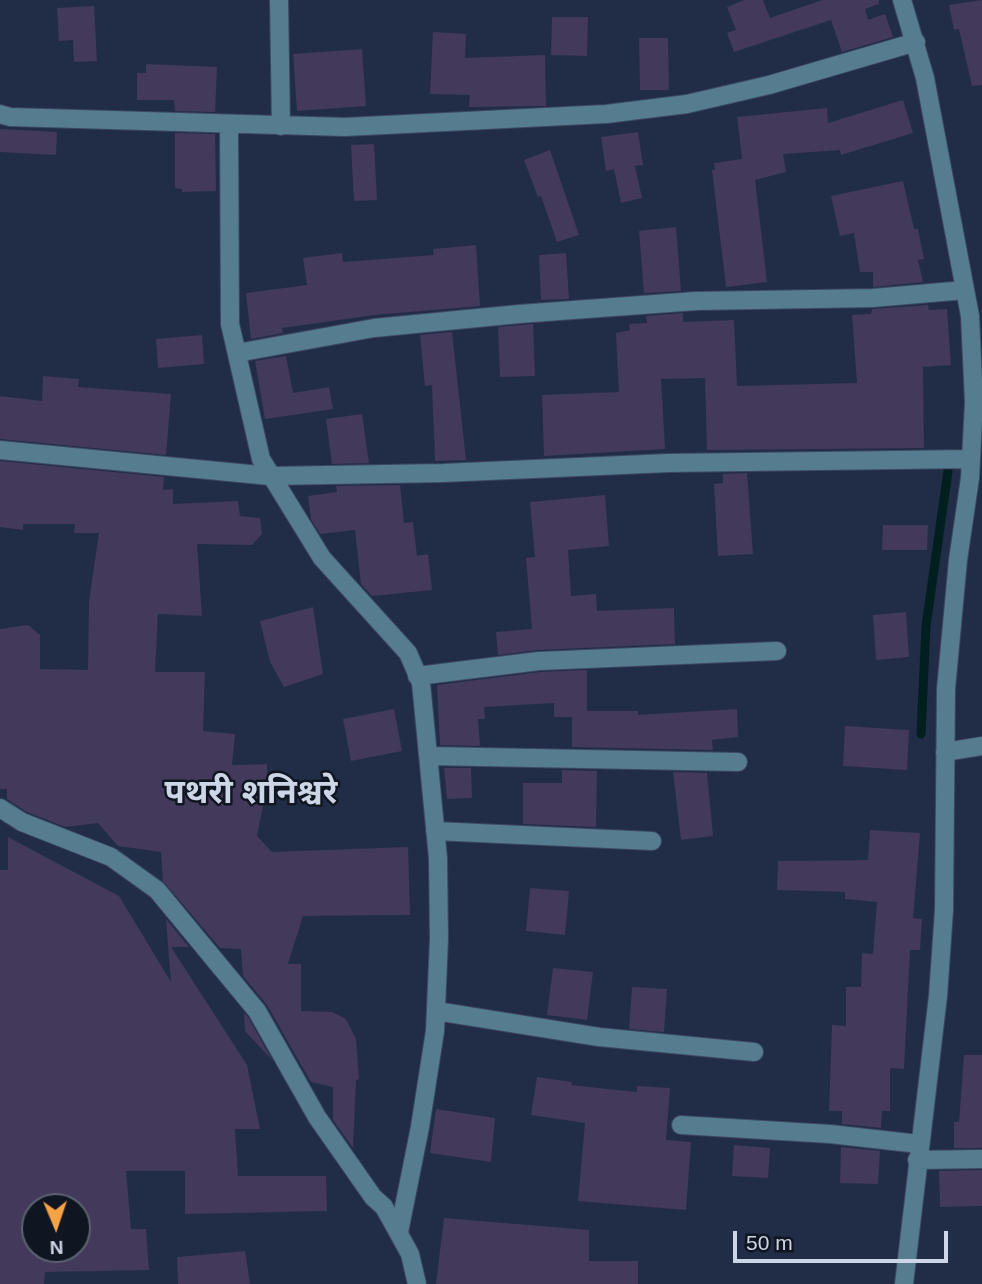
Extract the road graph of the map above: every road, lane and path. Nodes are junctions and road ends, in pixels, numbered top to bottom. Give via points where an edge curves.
1 (279, 0) edge
2 (902, 0) edge
3 (916, 42) junction
4 (0, 114) edge
5 (229, 125) junction
6 (281, 126) junction
7 (965, 290) junction
8 (237, 353) junction
9 (0, 450) edge
10 (971, 459) junction
11 (270, 476) junction
12 (777, 652) dead end
13 (417, 676) junction
14 (982, 746) edge
15 (945, 752) junction
16 (429, 755) junction
17 (738, 762) dead end
18 (0, 808) edge
19 (435, 831) junction
20 (652, 841) dead end
21 (436, 1011) junction
22 (754, 1052) dead end
23 (681, 1125) dead end
24 (918, 1152) junction
25 (982, 1159) edge
26 (398, 1233) junction
27 (417, 1284) edge
28 (904, 1284) edge

1 - 6 street
2 - 3 street
3 - 6 street via 687,104 606,114
3 - 7 street
4 - 5 street
5 - 6 street
5 - 8 street via 228,270 230,324
7 - 8 street via 519,314 374,328
7 - 10 street via 974,402
8 - 11 street via 261,459
9 - 11 street
10 - 11 street
10 - 15 street via 946,689
11 - 13 street via 322,558 408,653
12 - 13 street via 540,661
13 - 16 street
14 - 15 street
15 - 24 street via 943,935
16 - 17 street
16 - 19 street
18 - 26 street via 22,822 111,857 157,890 257,1011 317,1117
19 - 20 street
19 - 21 street
21 - 22 street via 599,1037
21 - 26 street via 420,1127
23 - 24 street via 830,1134
24 - 25 street
24 - 28 street
26 - 27 street via 411,1254

